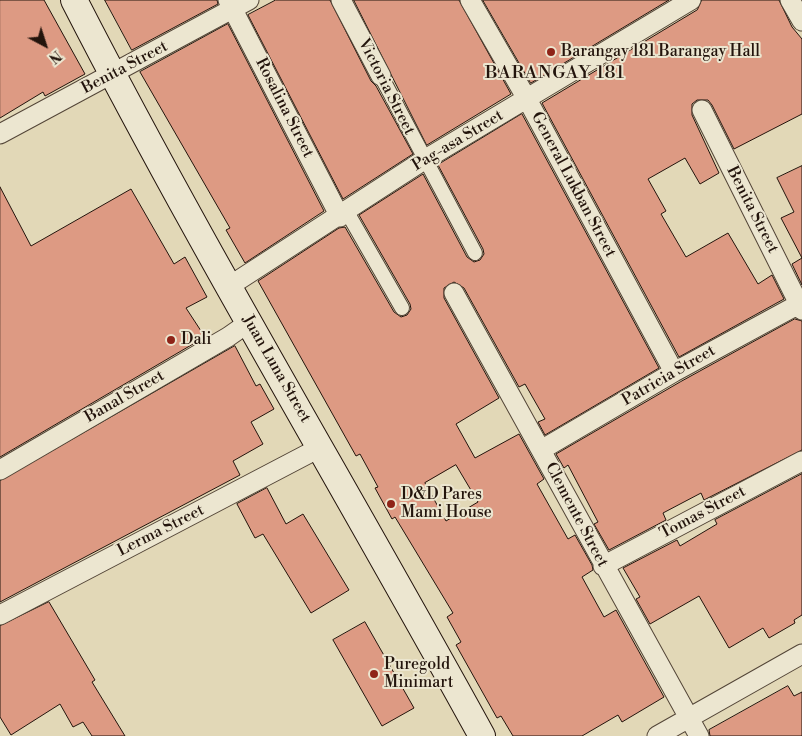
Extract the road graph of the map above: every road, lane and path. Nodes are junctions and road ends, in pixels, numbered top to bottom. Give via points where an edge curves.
1 (74, 0) edge
2 (341, 0) edge
3 (470, 0) edge
4 (691, 0) edge
5 (790, 0) edge
6 (237, 3) edge
7 (802, 20) edge
8 (112, 75) junction
9 (381, 76) joint
10 (527, 99) junction
11 (702, 110) dead end
12 (0, 134) edge
13 (424, 160) junction
14 (343, 215) junction
15 (475, 253) dead end
16 (228, 288) junction
17 (454, 293) dead end
18 (800, 307) edge
19 (402, 308) dead end
20 (248, 323) junction
21 (674, 372) junction
22 (321, 447) junction
23 (541, 450) junction
24 (802, 460) edge
25 (0, 470) edge
26 (603, 566) junction
27 (0, 615) edge
28 (802, 654) edge
29 (689, 720) junction
30 (482, 736) edge
31 (657, 736) edge
32 (699, 736) edge

1 - 8 main road, Juan Luna Street
2 - 9 street, Victoria Street
3 - 10 street, General Lukban Street
4 - 10 street, Pag-asa Street
5 - 7 street
6 - 8 street, Benita Street
6 - 14 street, Rosalina Street
8 - 12 street, Benita Street
8 - 16 main road, Juan Luna Street
9 - 13 street, Victoria Street
10 - 13 street, Pag-asa Street
10 - 21 street, General Lukban Street
11 - 18 street, Benita Street
13 - 14 street, Pag-asa Street
13 - 15 street, Victoria Street
14 - 16 street, Pag-asa Street
14 - 19 street
16 - 20 main road, Juan Luna Street
17 - 23 street, Clemente Street
18 - 21 street, Patricia Street
20 - 22 main road, Juan Luna Street
20 - 25 street, Banal Street
21 - 23 street, Patricia Street
22 - 27 street, Lerma Street
22 - 30 main road, Juan Luna Street
23 - 26 street, Clemente Street
24 - 26 street, Tomas Street
26 - 29 street, Clemente Street
28 - 29 street
29 - 31 street
29 - 32 street, Clemente Street

